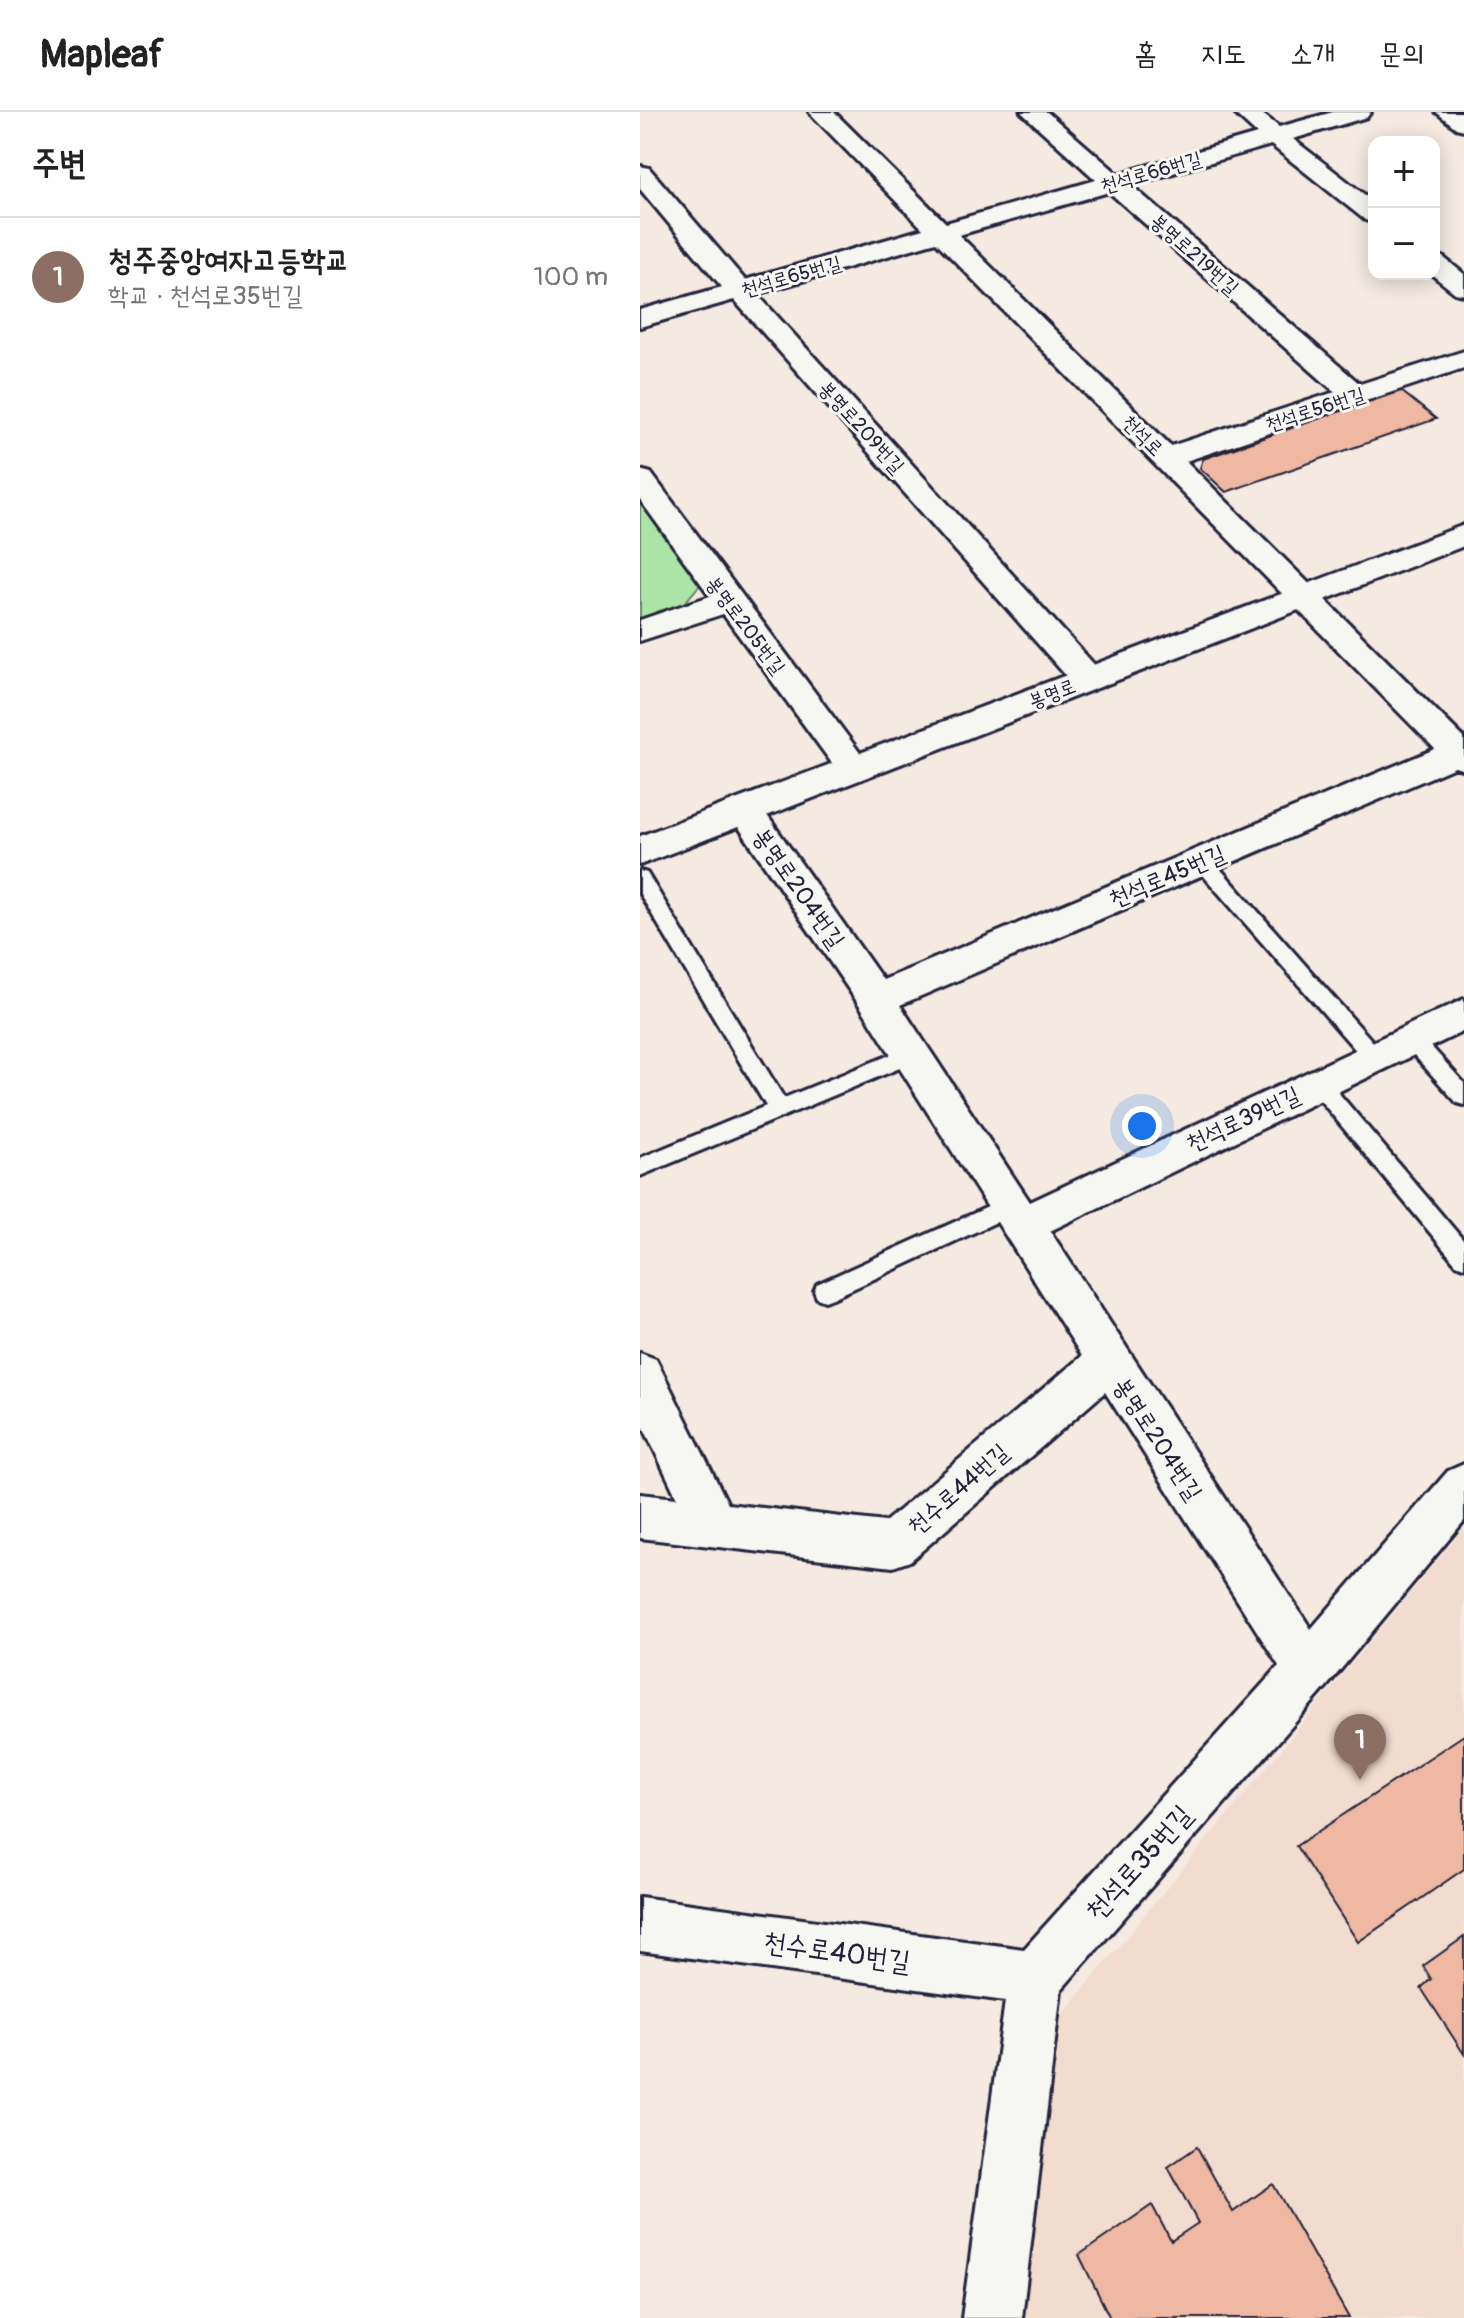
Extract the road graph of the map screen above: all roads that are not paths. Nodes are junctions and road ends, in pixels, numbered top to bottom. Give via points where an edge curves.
1 (821, 112) edge
2 (1033, 112) edge
3 (1245, 112) edge
4 (1359, 112) edge
5 (1448, 112) edge
6 (1464, 123) edge
7 (1275, 135) junction
8 (640, 173) edge
9 (1115, 182) junction
10 (1368, 210) edge
11 (943, 231) junction
12 (1440, 268) edge
13 (1464, 287) edge
14 (740, 291) junction
15 (640, 319) edge
16 (1464, 359) edge
17 (1356, 396) junction
18 (1165, 458) junction
19 (640, 479) edge
20 (1464, 535) edge
21 (1304, 598) junction
22 (728, 601) junction
23 (640, 631) edge
24 (1088, 679) junction
25 (1462, 754) edge
26 (854, 769) junction
27 (745, 810) junction
28 (640, 851) edge
29 (1202, 861) junction
30 (640, 878) edge
31 (876, 999) junction
32 (1464, 1014) edge
33 (1412, 1039) junction
34 (912, 1054) junction
35 (1374, 1057) junction
36 (1318, 1083) junction
37 (1464, 1097) edge
38 (779, 1109) junction
39 (640, 1167) edge
40 (1016, 1215) junction
41 (1464, 1257) edge
42 (825, 1291) dead end
43 (1107, 1362) junction
44 (640, 1373) edge
45 (1464, 1486) edge
46 (640, 1516) edge
47 (713, 1523) junction
48 (1309, 1669) junction
49 (640, 1924) edge
50 (1035, 1978) junction
51 (992, 2318) edge

1 - 11 street, 천석로
2 - 9 street, 봉명로219번길
3 - 7 street
4 - 7 street, 천석로66번길
5 - 6 street
7 - 9 street, 천석로66번길
7 - 10 street
8 - 14 street, 봉명로209번길
9 - 11 street, 천석로66번길
9 - 17 street, 봉명로219번길
11 - 14 street, 천석로65번길
11 - 18 street, 천석로
12 - 13 street
14 - 15 street, 천석로65번길
14 - 24 street, 봉명로209번길
16 - 17 street, 천석로56번길
17 - 18 street, 천석로56번길
18 - 21 street, 천석로
19 - 22 street, 봉명로205번길
20 - 21 street, 봉명로
21 - 24 street, 봉명로
21 - 25 street, 천석로
22 - 23 street
22 - 26 street, 봉명로205번길
24 - 26 street, 봉명로
25 - 29 street, 천석로45번길
26 - 27 street, 봉명로
27 - 28 street, 봉명로
27 - 31 street, 봉명로204번길
29 - 31 street, 천석로45번길
29 - 35 lane
30 - 38 lane
31 - 34 street, 봉명로204번길
32 - 33 street, 천석로39번길
33 - 35 street, 천석로39번길
33 - 37 lane
34 - 38 lane
34 - 40 street, 봉명로204번길
35 - 36 street, 천석로39번길
36 - 40 street, 천석로39번길
36 - 41 lane
38 - 39 lane
40 - 42 lane
40 - 43 street, 봉명로204번길
43 - 47 street, 천수로44번길 via 893,1545
43 - 48 street, 봉명로204번길
44 - 47 street
45 - 48 street, 천석로35번길
46 - 47 street, 천수로44번길
48 - 50 street, 천석로35번길
49 - 50 street, 천수로40번길
50 - 51 street

